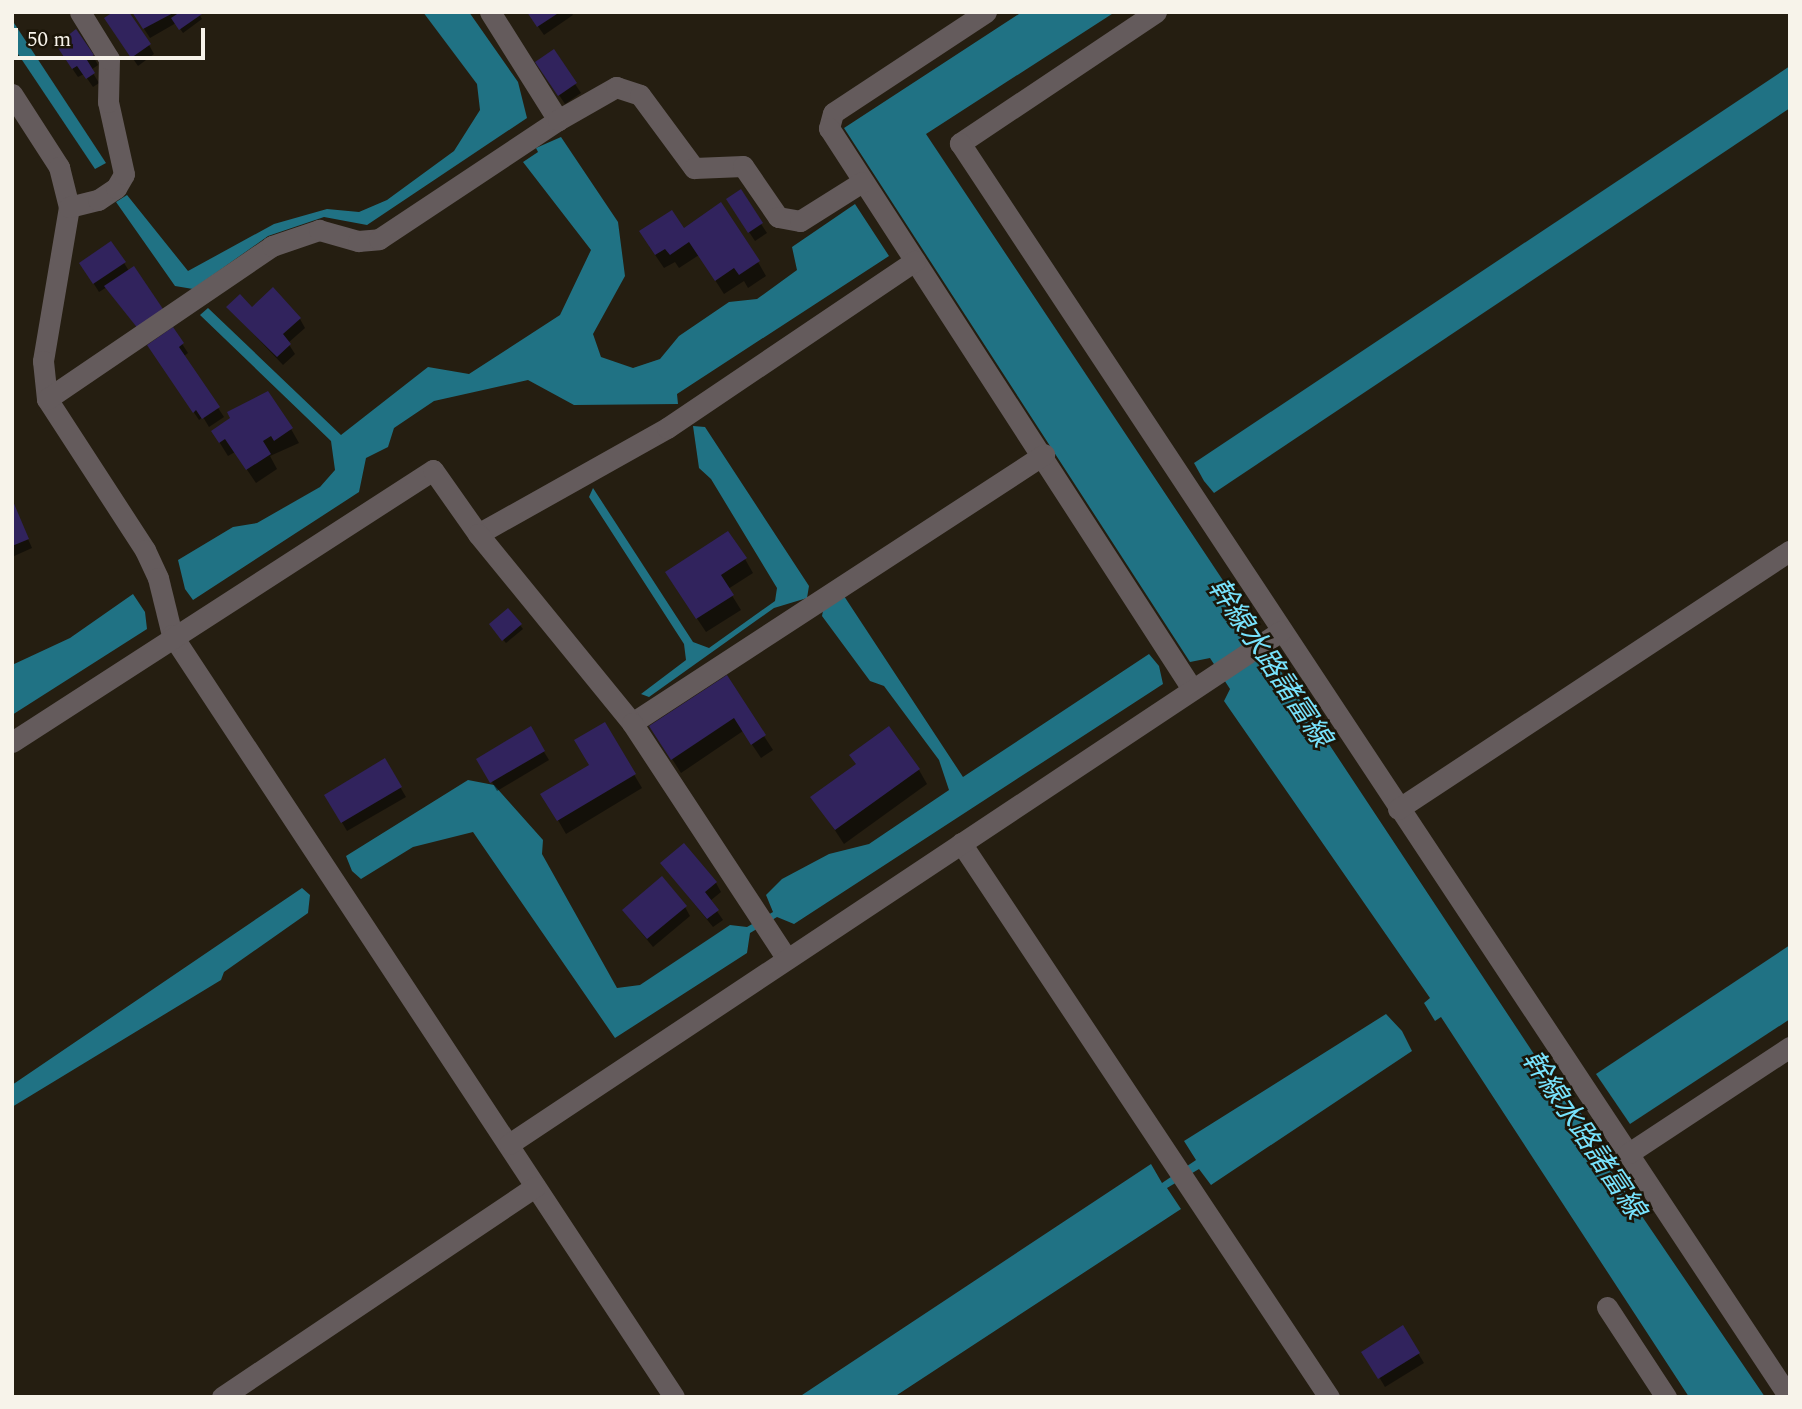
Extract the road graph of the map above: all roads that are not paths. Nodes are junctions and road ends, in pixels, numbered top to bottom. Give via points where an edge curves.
1 (80, 12) edge
2 (490, 12) edge
3 (986, 12) edge
4 (1156, 12) edge
5 (12, 94) edge
6 (558, 120) junction
7 (862, 182) junction
8 (69, 207) junction
9 (915, 261) junction
10 (47, 399) junction
11 (1044, 454) junction
12 (478, 534) junction
13 (1790, 551) edge
14 (1281, 631) junction
15 (172, 635) junction
16 (1192, 689) junction
17 (632, 723) junction
18 (12, 742) edge
19 (1398, 809) junction
20 (961, 843) junction
21 (787, 959) junction
22 (1790, 1046) edge
23 (509, 1144) junction
24 (1629, 1153) junction
25 (535, 1187) junction
26 (1607, 1307) dead end
27 (222, 1397) edge
28 (674, 1397) edge
29 (1329, 1397) edge
30 (1666, 1397) edge
31 (1789, 1397) edge

1 - 8 street via 109,59 108,102 124,174 116,188 97,200
2 - 6 street
3 - 7 street via 833,113 829,128
4 - 14 street via 960,143
5 - 8 street via 59,167
6 - 7 street via 616,87 640,94 694,168 743,166 778,217 800,221
6 - 10 street via 379,239 358,242 319,230 272,246
7 - 9 street
8 - 10 street via 43,361
9 - 11 street
9 - 12 street via 667,428
10 - 15 street via 145,550 158,578
11 - 16 street
11 - 17 street
12 - 15 street via 433,470
12 - 17 street
13 - 19 street
14 - 16 street
14 - 19 street
15 - 18 street
15 - 23 street
16 - 20 street
17 - 21 street
19 - 24 street
20 - 21 street
20 - 29 street
21 - 23 street
22 - 24 street
23 - 25 street
24 - 31 street
25 - 27 street
25 - 28 street
26 - 30 street

